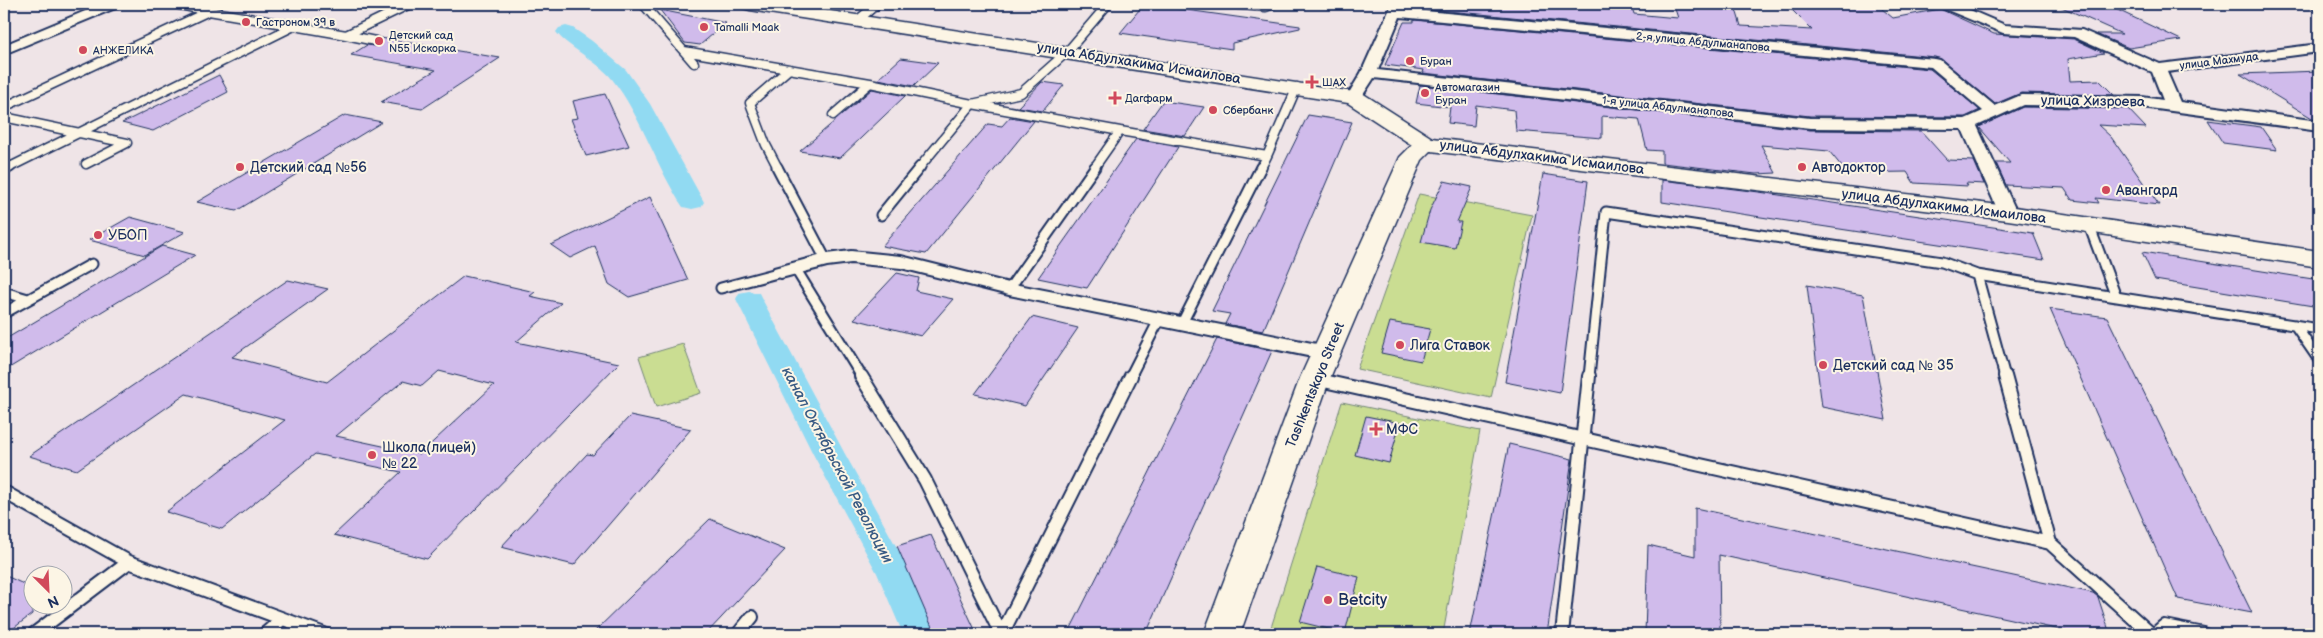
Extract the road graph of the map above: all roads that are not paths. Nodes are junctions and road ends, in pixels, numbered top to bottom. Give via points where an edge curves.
1 (113, 4) edge
2 (175, 4) edge
3 (410, 4) edge
4 (644, 4) edge
5 (750, 4) edge
6 (877, 4) edge
7 (1108, 4) edge
8 (1230, 4) edge
9 (1273, 4) edge
10 (1945, 4) edge
11 (2315, 4) edge
12 (2319, 6) edge
13 (1397, 8) edge
14 (209, 11) junction
15 (858, 20) junction
16 (296, 25) junction
17 (346, 35) junction
18 (375, 41) dead end
19 (2319, 48) edge
20 (4, 50) edge
21 (684, 52) junction
22 (1067, 52) junction
23 (694, 63) dead end
24 (2158, 69) junction
25 (789, 70) junction
26 (1369, 73) junction
27 (870, 84) junction
28 (1297, 87) junction
29 (1354, 98) junction
30 (972, 104) junction
31 (2173, 105) junction
32 (4, 107) edge
33 (1992, 112) junction
34 (833, 115) dead end
35 (4, 117) edge
36 (1968, 124) junction
37 (2319, 126) edge
38 (1120, 131) junction
39 (78, 132) junction
40 (1426, 144) junction
41 (1267, 156) junction
42 (86, 164) dead end
43 (4, 170) edge
44 (2008, 213) junction
45 (880, 215) dead end
46 (2089, 225) junction
47 (826, 260) junction
48 (2319, 260) edge
49 (92, 264) dead end
50 (788, 270) junction
51 (1977, 275) junction
52 (721, 288) dead end
53 (1009, 289) junction
54 (4, 292) edge
55 (2116, 297) junction
56 (28, 299) junction
57 (4, 313) edge
58 (1159, 320) junction
59 (1182, 323) junction
60 (2295, 325) junction
61 (2319, 329) edge
62 (1328, 353) junction
63 (2319, 360) edge
64 (1315, 378) junction
65 (1582, 438) junction
66 (4, 492) edge
67 (2050, 543) junction
68 (129, 562) junction
69 (752, 617) dead end
70 (282, 619) junction
71 (34, 634) edge
72 (265, 634) edge
73 (324, 634) edge
74 (738, 634) edge
75 (1002, 634) edge
76 (1222, 634) edge
77 (1562, 634) edge
78 (2151, 634) edge
79 (2155, 634) edge
80 (2204, 634) edge

1 - 20 street
2 - 14 lane
3 - 17 lane
4 - 21 lane
5 - 15 main road, улица Абдулхакима Исмаилова
6 - 15 lane
7 - 22 lane
8 - 9 lane via 1266,7
10 - 24 street via 2003,29 2077,33
11 - 12 lane
13 - 26 street
13 - 33 street, 2-я улица Абдулманапова via 1935,63
14 - 16 lane
14 - 32 lane
15 - 22 main road, улица Абдулхакима Исмаилова
16 - 17 lane
16 - 39 lane
17 - 18 lane
19 - 24 street, улица Махмуда
21 - 23 lane
21 - 25 lane
22 - 28 main road, улица Абдулхакима Исмаилова
22 - 30 lane via 1021,93
24 - 31 street, улица Махмуда
25 - 27 lane
25 - 47 lane via 750,103 766,145
26 - 29 street
26 - 36 street, 1-я улица Абдулманапова via 1810,123
27 - 30 lane
27 - 34 lane
28 - 29 main road, улица Абдулхакима Исмаилова
28 - 41 lane
29 - 40 main road, улица Абдулхакима Исмаилова
30 - 38 lane
30 - 45 lane
31 - 33 street, улица Хизроева via 2021,100
31 - 37 street, улица Хизроева
33 - 36 street, улица Хизроева
35 - 39 lane
36 - 44 street
38 - 41 lane
38 - 53 lane
39 - 42 lane via 127,143
39 - 43 lane
40 - 44 main road, улица Абдулхакима Исмаилова
40 - 62 main road, Tashkentskaya Street via 1412,157
41 - 59 lane
44 - 46 main road, улица Абдулхакима Исмаилова
46 - 48 main road, улица Абдулхакима Исмаилова
46 - 55 lane
47 - 50 street
47 - 53 street via 851,257 901,262
49 - 56 lane
50 - 52 lane
50 - 75 lane via 926,480
51 - 55 lane
51 - 65 lane via 1942,262 1606,212
51 - 67 lane
53 - 58 street
54 - 56 lane
55 - 60 lane
56 - 57 lane
58 - 59 street
58 - 75 lane
59 - 62 street
60 - 61 lane
60 - 63 lane
62 - 64 main road, Tashkentskaya Street
64 - 65 lane
64 - 76 main road, Tashkentskaya Street
65 - 67 lane
65 - 77 lane
66 - 68 lane
67 - 78 lane
68 - 70 lane
68 - 71 lane
69 - 74 lane
70 - 72 lane
70 - 73 lane
79 - 80 lane via 2164,626

